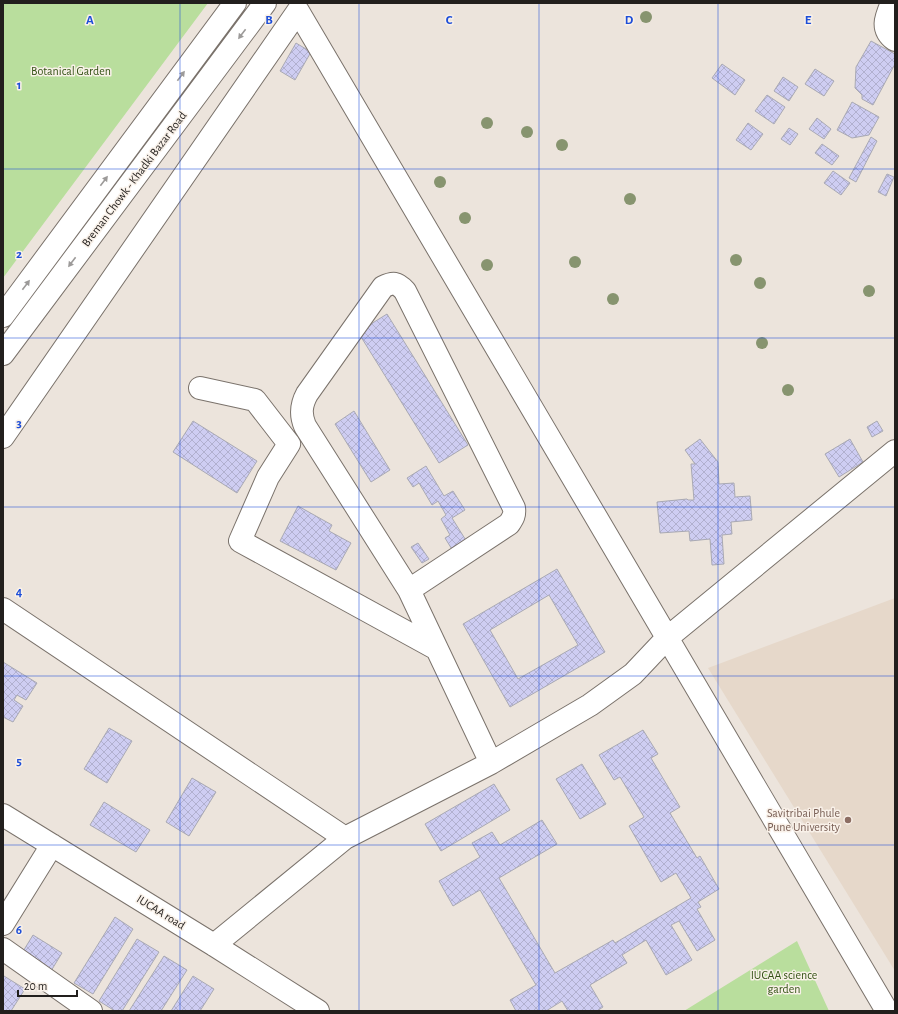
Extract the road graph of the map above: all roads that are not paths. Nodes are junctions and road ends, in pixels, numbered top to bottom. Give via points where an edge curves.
1 (236, 3) edge
2 (265, 3) edge
3 (892, 3) edge
4 (296, 7) edge
5 (895, 40) edge
6 (3, 316) edge
7 (3, 354) edge
8 (200, 388) dead end
9 (3, 437) edge
10 (895, 451) edge
11 (409, 590) junction
12 (3, 609) edge
13 (667, 638) junction
14 (437, 649) junction
15 (491, 763) junction
16 (3, 815) edge
17 (345, 838) junction
18 (52, 845) junction
19 (3, 924) edge
20 (214, 945) junction
21 (3, 949) edge
22 (91, 1011) edge
23 (318, 1011) edge
24 (887, 1011) edge

6 -> 1 main road, Breman Chowk - Khadki Bazar Road
2 -> 7 main road, Breman Chowk - Khadki Bazar Road
3 - 5 main road via 885,21 889,34
4 - 9 main road
4 - 13 main road
8 - 14 main road via 254,400 289,444 268,477 240,541
10 - 13 main road
11 - 11 main road via 509,524 513,518 514,508 405,291 395,283 383,287 307,394 301,410 305,426
11 - 14 main road
12 - 17 main road
13 - 15 main road via 633,674 590,705
13 - 24 main road
14 - 15 main road
15 - 17 main road
16 - 18 main road, IUCAA road
17 - 20 main road
18 - 19 main road
18 - 20 main road, IUCAA road
20 - 23 main road, IUCAA road
21 - 22 main road

